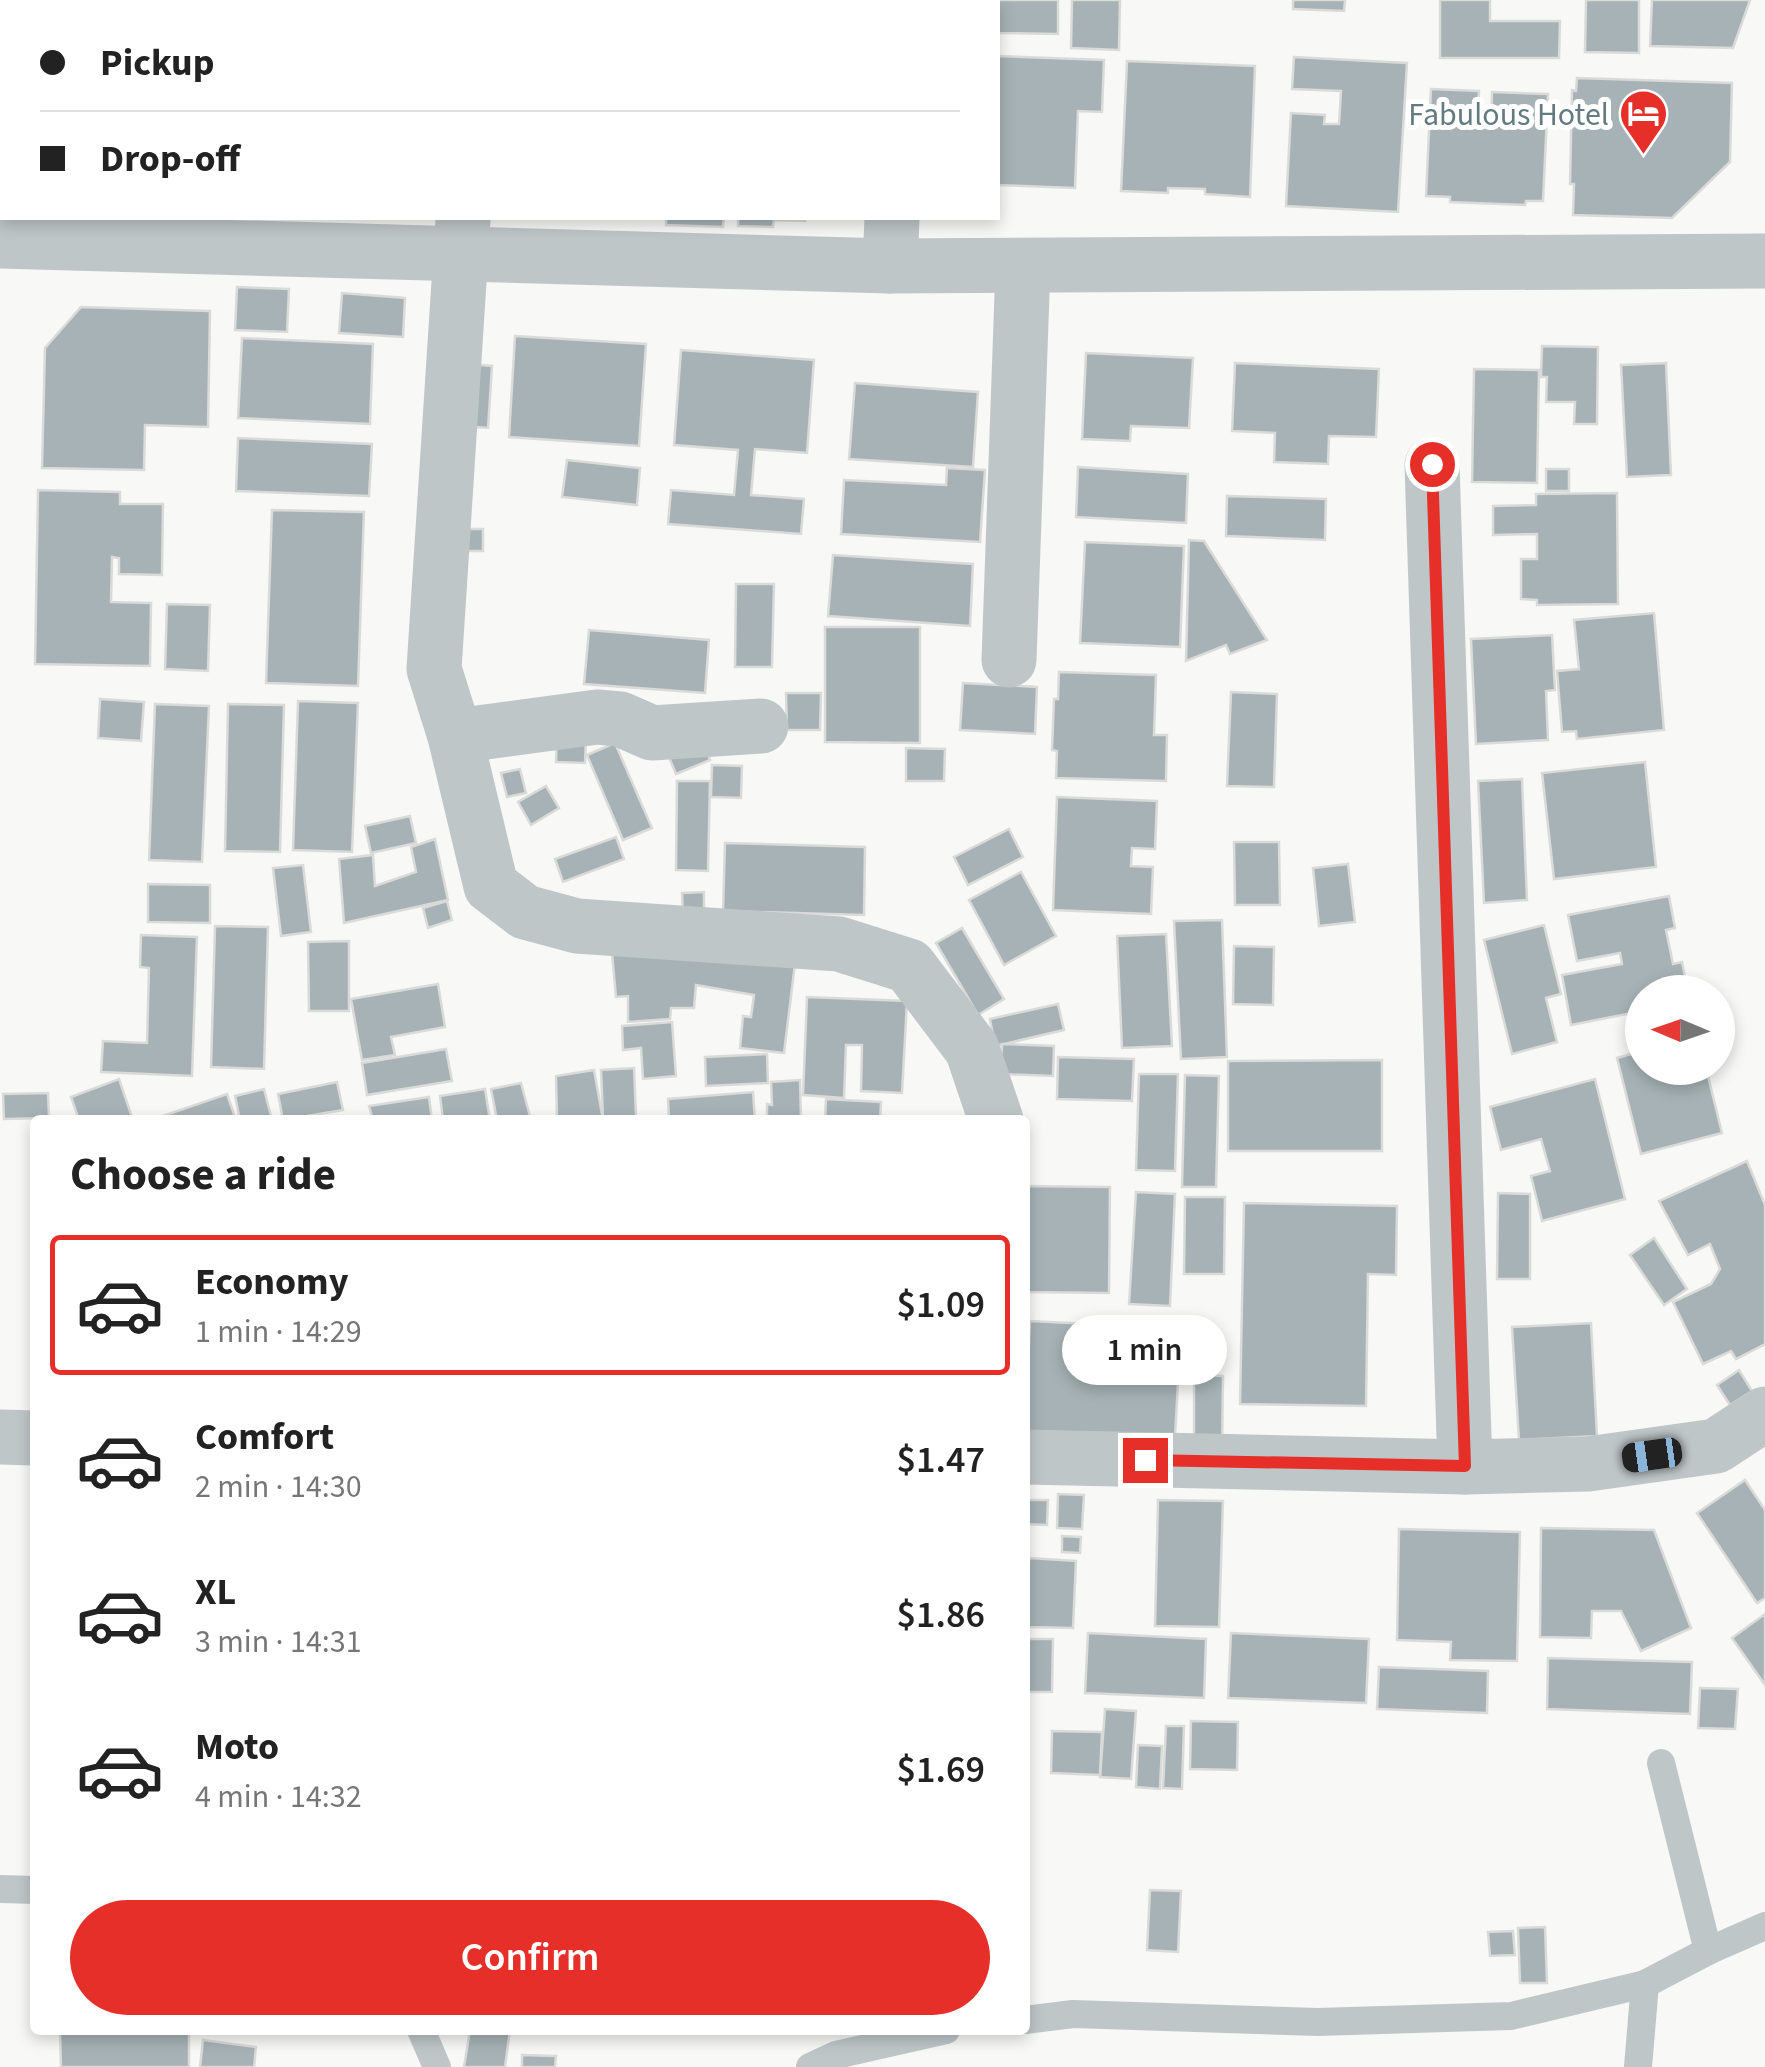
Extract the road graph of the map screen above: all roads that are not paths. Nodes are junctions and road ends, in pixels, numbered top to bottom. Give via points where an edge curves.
1 (463, 236) edge
2 (0, 242) edge
3 (891, 242) edge
4 (1765, 260) edge
5 (1023, 266) junction
6 (1432, 464) dead end
7 (1009, 660) dead end
8 (762, 726) dead end
9 (455, 736) junction
10 (994, 1115) edge
11 (1765, 1414) edge
12 (0, 1437) edge
13 (30, 1438) edge
14 (1030, 1457) edge
15 (1465, 1466) junction
16 (1660, 1763) dead end
17 (0, 1889) edge
18 (30, 1890) edge
19 (1765, 1926) edge
20 (1708, 1951) junction
21 (1645, 1984) junction
22 (1030, 2019) edge
23 (423, 2035) edge
24 (921, 2035) edge
25 (437, 2067) edge
26 (810, 2067) edge
27 (1638, 2067) edge

1 - 2 street
1 - 3 street
1 - 9 street via 434,669
3 - 5 street
4 - 5 street
5 - 7 street
6 - 15 street
8 - 9 street via 652,733 597,717
9 - 10 street via 491,886 525,912 577,926 839,944 908,966 972,1049
11 - 15 street via 1716,1446 1588,1464
12 - 13 street
14 - 15 street
16 - 20 lane
17 - 18 lane
19 - 20 lane
20 - 21 lane
21 - 22 lane via 1511,2016 1318,2022 1074,2014
21 - 27 lane
23 - 25 lane
24 - 26 lane via 836,2054

